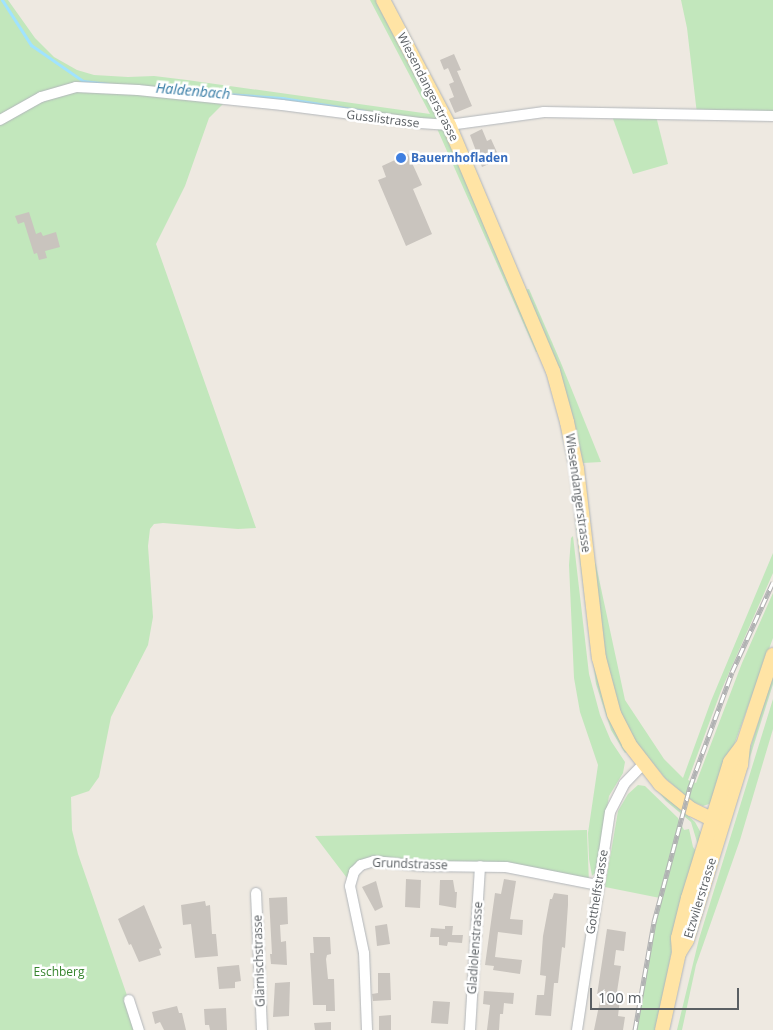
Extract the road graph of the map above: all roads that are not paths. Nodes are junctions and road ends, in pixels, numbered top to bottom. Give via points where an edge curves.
1 (383, 0) edge
2 (773, 116) edge
3 (0, 120) edge
4 (448, 125) junction
5 (773, 655) edge
6 (643, 764) junction
7 (717, 822) junction
8 (480, 866) junction
9 (598, 886) junction
10 (256, 893) dead end
11 (129, 1000) dead end
12 (139, 1030) edge
13 (262, 1030) edge
14 (367, 1030) edge
15 (470, 1030) edge
16 (577, 1030) edge
17 (662, 1030) edge

1 - 4 main road, Wiesendangerstrasse
2 - 4 street, Gusslistrasse via 544,112
3 - 4 street, Gusslistrasse via 41,97 76,86 282,105
4 - 6 main road, Wiesendangerstrasse via 521,291 558,386 577,469 603,677 619,725
5 - 7 main road, Etzwilerstrasse via 743,745 741,765
6 - 7 main road, Wiesendangerstrasse via 680,802
6 - 9 street, Gotthelfstrasse via 624,784 611,807
7 - 17 main road, Etzwilerstrasse via 687,940 679,953
8 - 9 street, Grundstrasse via 524,870
8 - 14 street, Grundstrasse via 422,866 374,861 361,865 354,872 350,886 364,954
8 - 15 street, Gladiolenstrasse
9 - 16 street, Gotthelfstrasse
10 - 13 street, Glärnischstrasse
11 - 12 street

